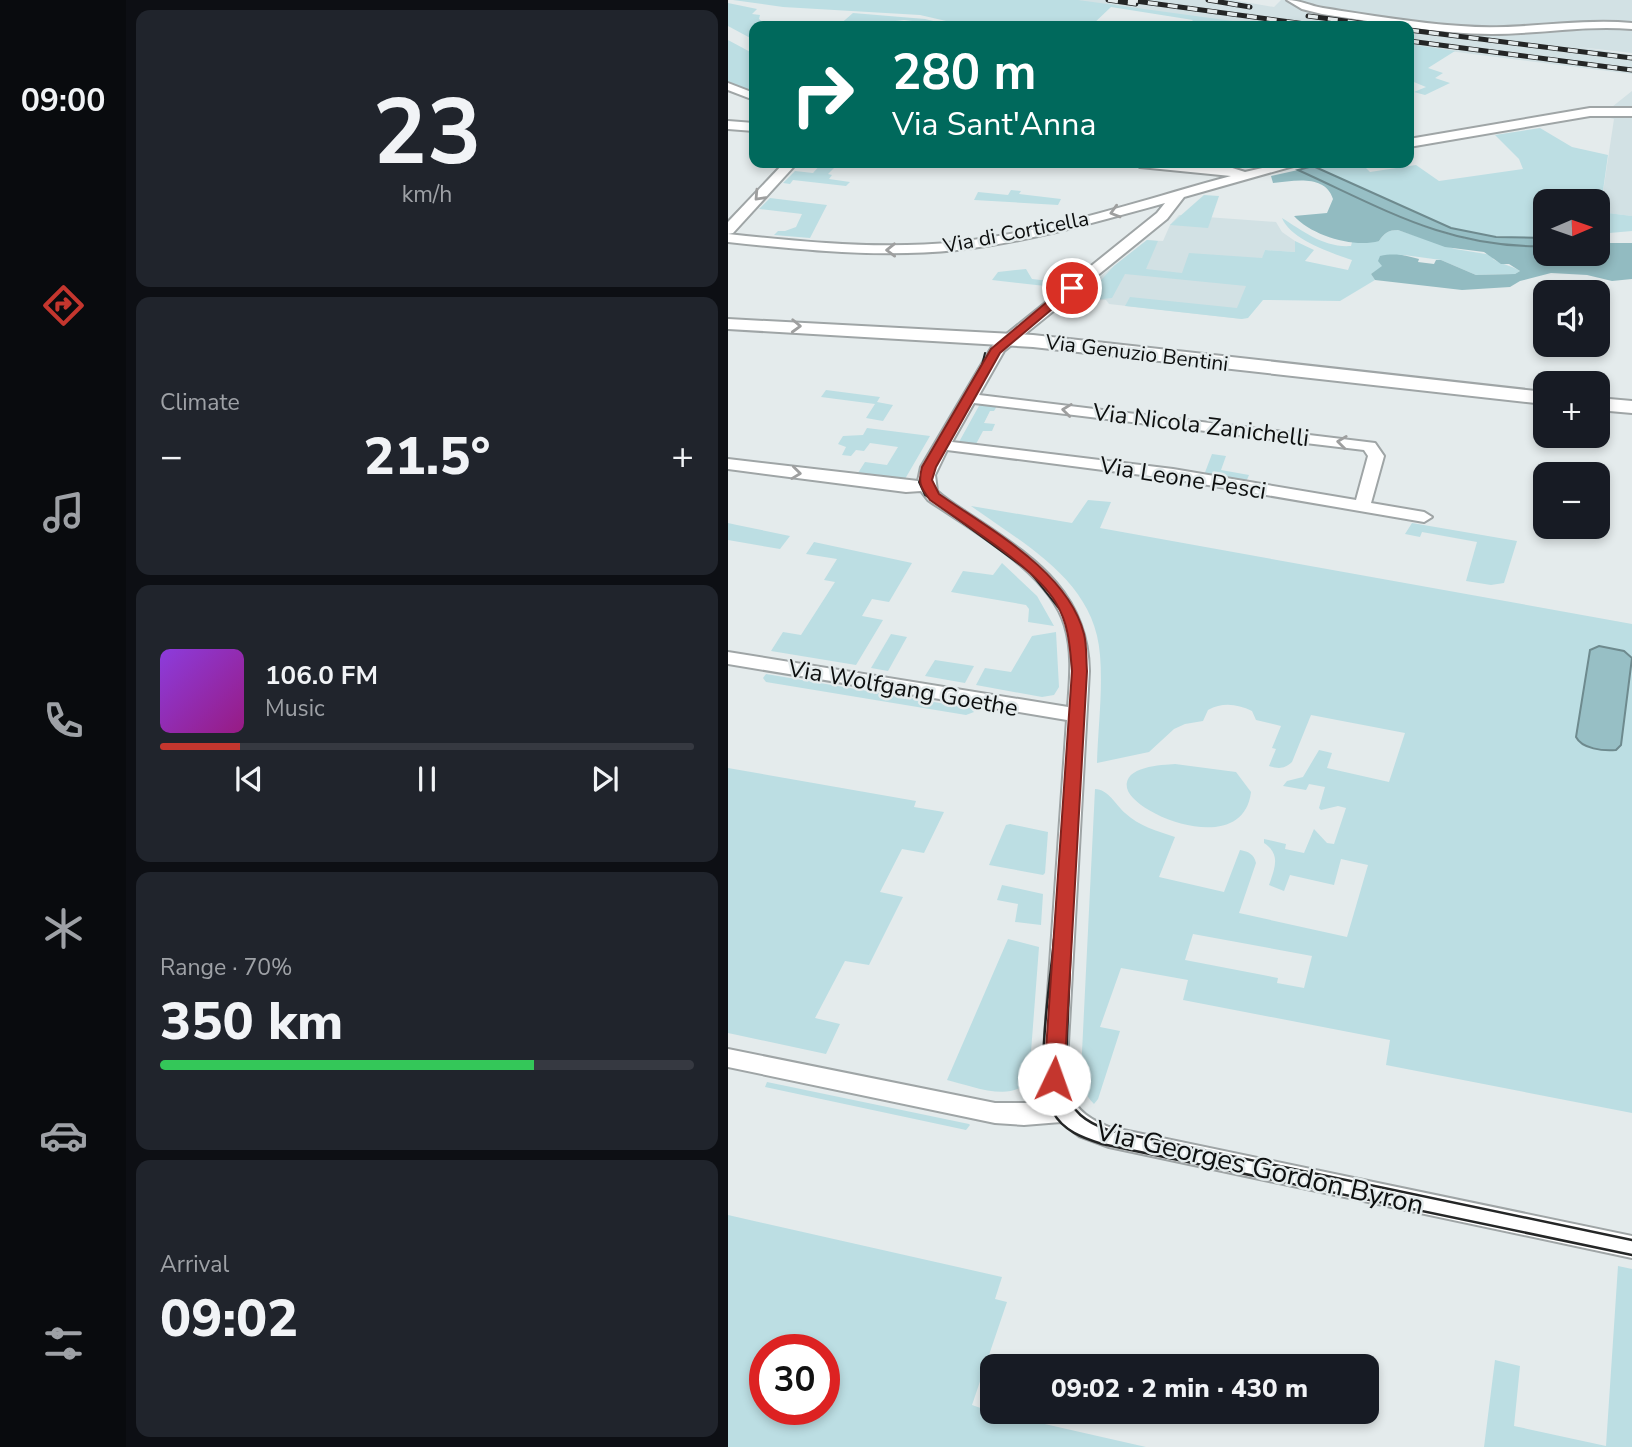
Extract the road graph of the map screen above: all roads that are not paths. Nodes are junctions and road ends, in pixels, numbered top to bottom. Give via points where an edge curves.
1 (1292, 0) edge
2 (1405, 21) edge
3 (1414, 22) edge
4 (1632, 26) edge
5 (728, 86) edge
6 (749, 95) edge
7 (1632, 112) edge
8 (728, 125) edge
9 (749, 127) edge
10 (1414, 142) edge
11 (786, 168) edge
12 (1166, 168) edge
13 (1204, 168) edge
14 (1274, 168) edge
15 (1242, 176) junction
16 (1195, 189) junction
17 (1181, 193) junction
18 (728, 230) edge
19 (728, 238) edge
20 (728, 324) edge
21 (1007, 340) junction
22 (1533, 397) edge
23 (968, 398) junction
24 (1610, 405) edge
25 (1632, 407) edge
26 (941, 444) junction
27 (728, 464) edge
28 (926, 486) junction
29 (1362, 507) junction
30 (1424, 517) dead end
31 (728, 658) edge
32 (1077, 714) junction
33 (728, 1058) edge
34 (1064, 1112) junction
35 (1632, 1247) edge

1 - 2 street via 1328,11
3 - 4 street via 1508,31 1586,24
5 - 6 street
7 - 10 street via 1590,113
8 - 9 street
11 -> 18 street
12 - 16 street
13 - 15 street
14 - 15 street, Via di Corticella
15 - 16 street, Via di Corticella
16 - 17 street, Via di Corticella
17 -> 19 street, Via di Corticella via 1044,230 959,245 852,250
17 - 21 street via 1162,216
20 -> 21 street, Via Genuzio Bentini
21 - 22 street, Via Genuzio Bentini
21 - 23 street via 995,351
23 - 26 street
29 -> 23 street, Via Nicola Zanichelli via 1376,456 1369,446
24 - 25 street
26 - 28 street via 927,472
26 - 29 street, Via Leone Pesci via 1173,474
27 -> 28 street
28 - 32 street via 934,497 1033,569 1063,602 1078,646
29 - 30 street, Via Leone Pesci
31 - 32 street, Via Wolfgang Goethe
32 - 34 street via 1054,1079
33 - 34 street, Via Georges Gordon Byron via 995,1113
34 - 35 street, Via Georges Gordon Byron via 1083,1128 1109,1138

